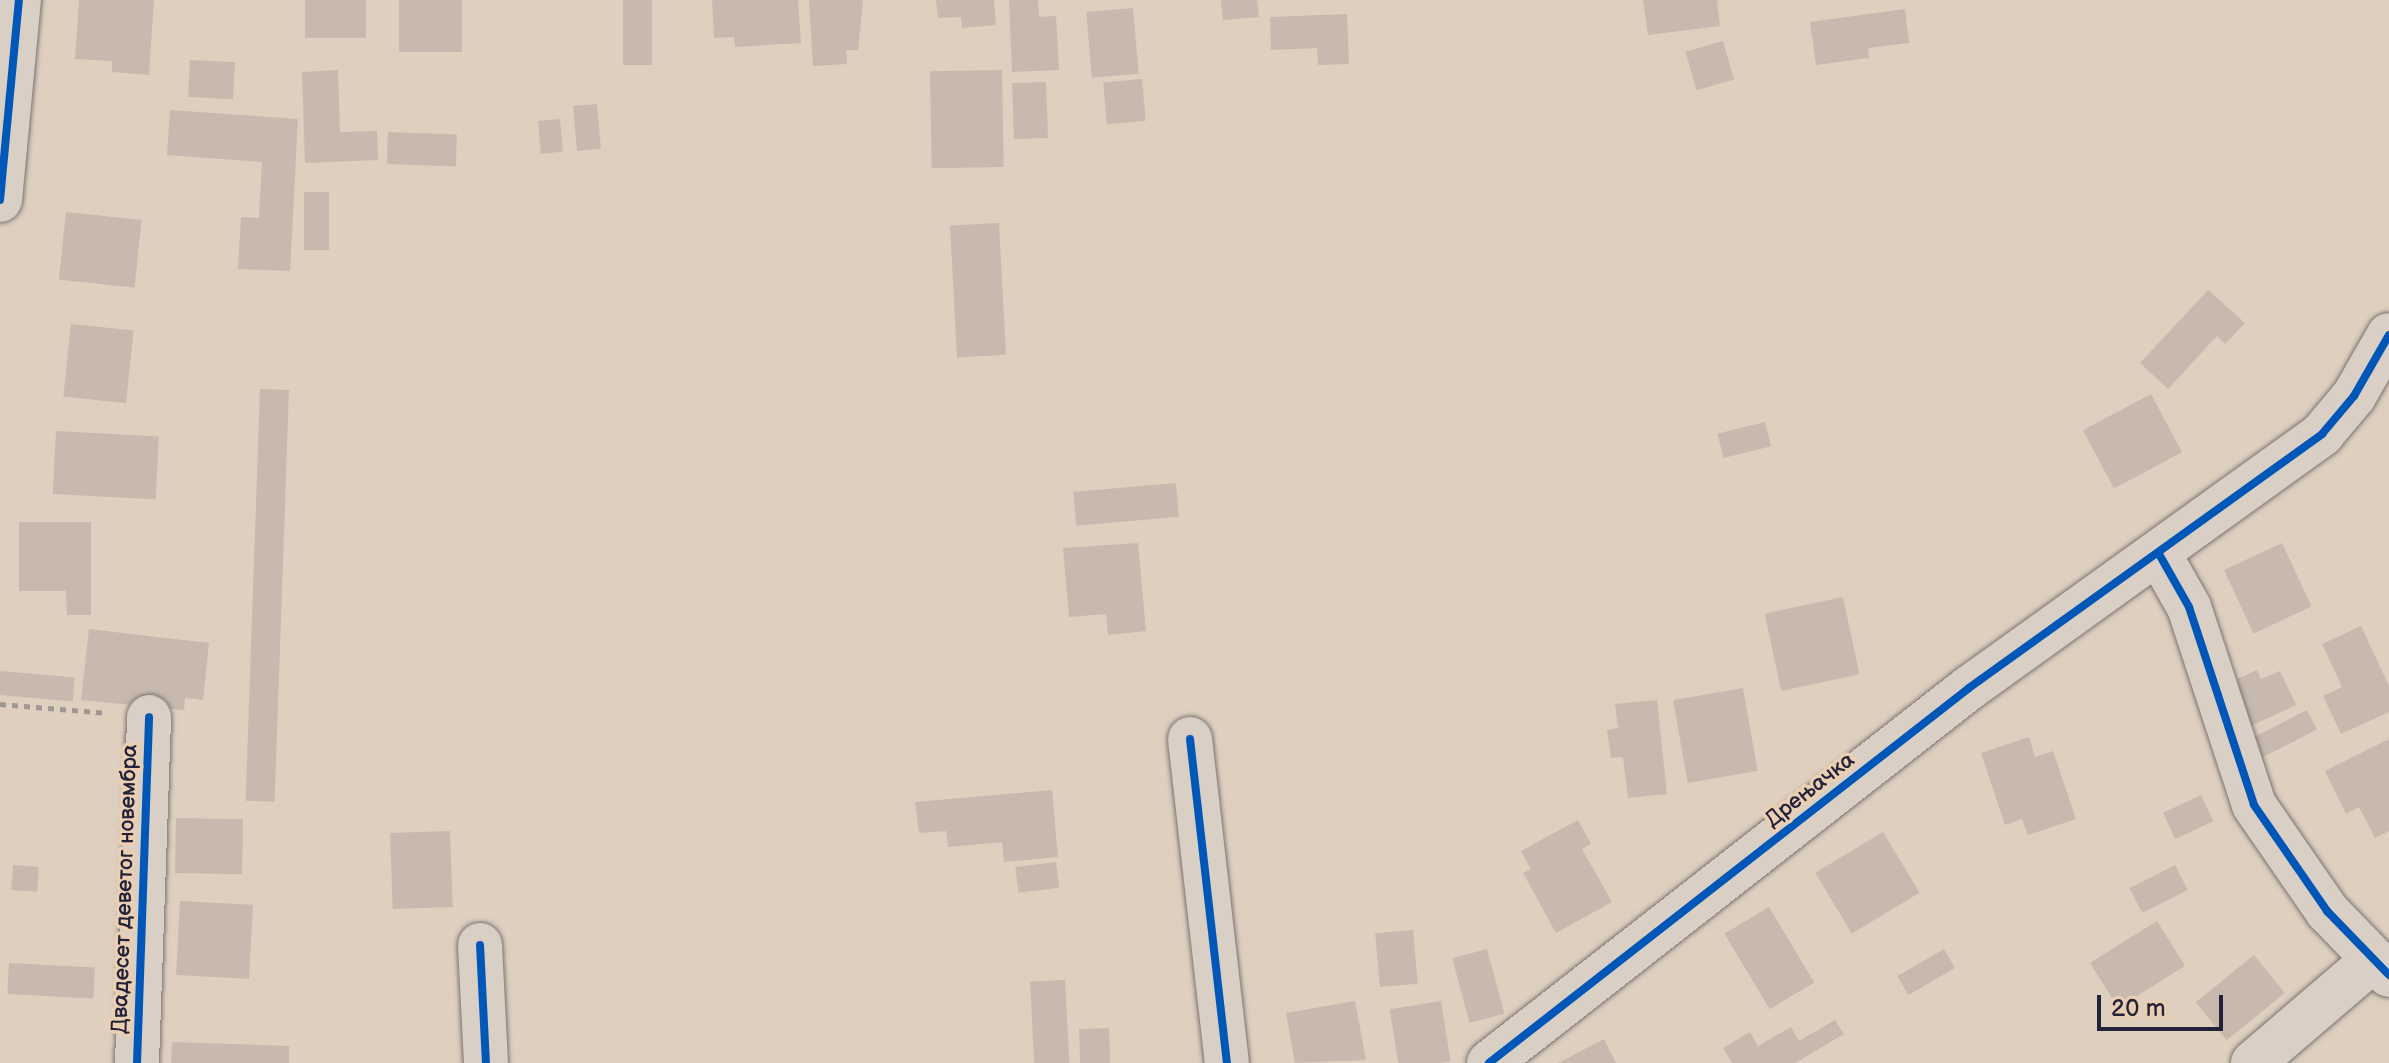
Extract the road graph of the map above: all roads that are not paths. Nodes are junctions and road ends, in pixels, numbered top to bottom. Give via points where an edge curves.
1 (19, 0) edge
2 (0, 200) edge
3 (2389, 335) edge
4 (2159, 554) junction
5 (149, 717) road end
6 (1190, 739) dead end
7 (480, 945) dead end
8 (2381, 967) edge
9 (137, 1063) edge
10 (486, 1063) edge
11 (1227, 1063) edge
12 (1489, 1063) edge
13 (2253, 1063) edge

1 - 2 street
3 - 4 street, Дрењачка via 2354,396 2322,434
4 - 8 street via 2189,607 2254,805 2327,911
4 - 12 street, Дрењачка via 1969,688
5 - 9 street, Двадесет деветог новембра
6 - 11 street
7 - 10 street
8 - 13 street

